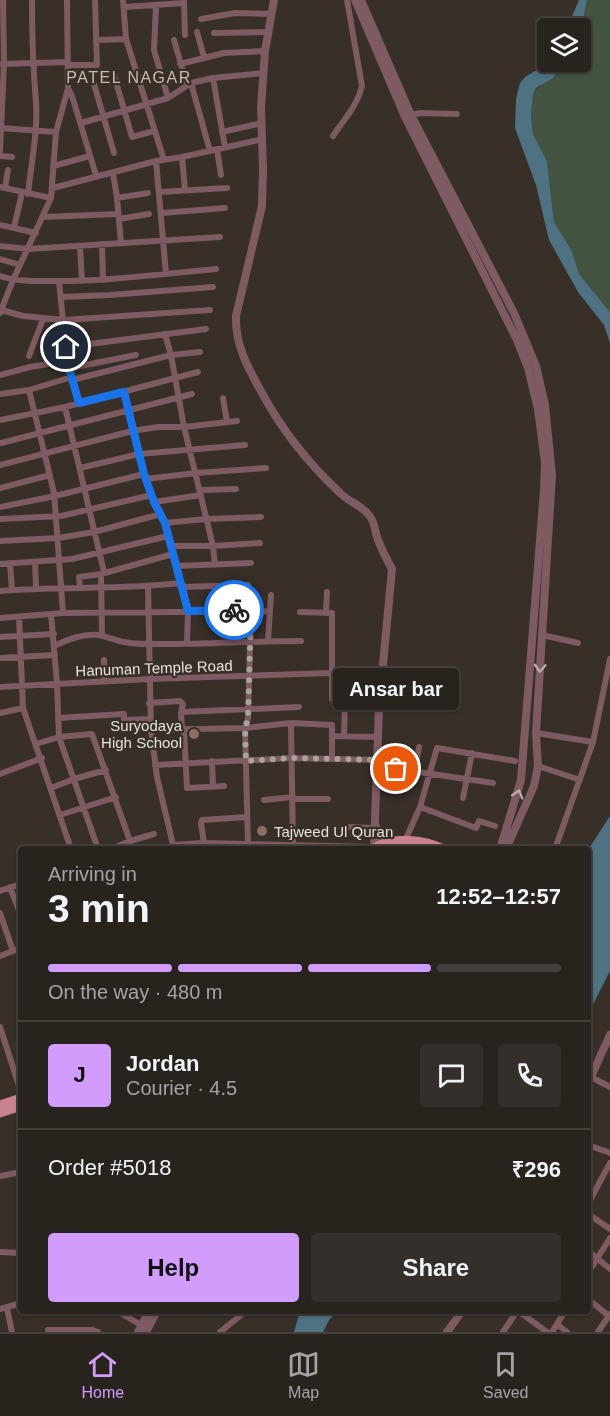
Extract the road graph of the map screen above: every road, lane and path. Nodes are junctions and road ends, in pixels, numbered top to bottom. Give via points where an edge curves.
1 (3, 0) edge
2 (32, 0) edge
3 (67, 0) edge
4 (95, 0) edge
5 (274, 0) edge
6 (347, 0) edge
7 (355, 0) edge
8 (361, 0) edge
9 (184, 2) edge
10 (124, 4) edge
11 (156, 6) junction
12 (270, 14) junction
13 (201, 19) dead end
14 (197, 32) dead end
15 (267, 32) junction
16 (214, 33) dead end
17 (185, 35) dead end
18 (126, 39) junction
19 (98, 40) junction
20 (174, 40) dead end
21 (265, 51) junction
22 (204, 57) junction
23 (32, 63) junction
24 (68, 63) junction
25 (2, 64) edge
26 (180, 64) junction
27 (263, 73) junction
28 (114, 75) dead end
29 (213, 78) junction
30 (94, 84) dead end
31 (189, 84) junction
32 (68, 88) junction
33 (168, 98) junction
34 (146, 105) junction
35 (124, 112) junction
36 (457, 114) dead end
37 (408, 116) junction
38 (103, 117) junction
39 (81, 123) junction
40 (262, 123) junction
41 (1, 128) edge
42 (154, 131) junction
43 (35, 132) junction
44 (56, 132) junction
45 (222, 132) junction
46 (333, 136) dead end
47 (263, 139) junction
48 (225, 147) junction
49 (214, 150) junction
50 (0, 151) edge
51 (114, 153) dead end
52 (0, 156) edge
53 (90, 156) junction
54 (12, 157) dead end
55 (182, 157) junction
56 (164, 160) junction
57 (156, 161) junction
58 (53, 166) junction
59 (8, 170) dead end
60 (112, 172) junction
61 (96, 175) junction
62 (221, 175) dead end
63 (1, 187) edge
64 (52, 188) junction
65 (227, 188) dead end
66 (185, 190) junction
67 (160, 192) junction
68 (25, 193) junction
69 (148, 193) dead end
70 (51, 198) junction
71 (117, 198) junction
72 (225, 208) dead end
73 (162, 213) junction
74 (149, 214) dead end
75 (118, 216) junction
76 (43, 217) junction
77 (0, 225) edge
78 (14, 227) junction
79 (36, 234) junction
80 (220, 237) dead end
81 (164, 240) junction
82 (121, 243) junction
83 (102, 244) junction
84 (0, 246) edge
85 (80, 246) junction
86 (28, 249) junction
87 (0, 259) edge
88 (20, 265) junction
89 (216, 269) dead end
90 (166, 274) junction
91 (0, 276) edge
92 (13, 280) junction
93 (103, 280) junction
94 (59, 281) junction
95 (81, 281) junction
96 (213, 287) dead end
97 (61, 297) junction
98 (1, 308) edge
99 (210, 310) dead end
100 (43, 319) junction
101 (64, 320) junction
102 (206, 329) dead end
103 (165, 334) junction
104 (66, 347) junction
105 (200, 352) dead end
106 (136, 355) dead end
107 (171, 355) junction
108 (29, 356) dead end
109 (68, 364) junction
110 (198, 372) dead end
111 (0, 375) edge
112 (72, 378) junction
113 (176, 378) junction
114 (29, 390) junction
115 (124, 392) junction
116 (0, 394) edge
117 (192, 394) dead end
118 (179, 397) junction
119 (223, 398) dead end
120 (79, 403) junction
121 (65, 407) junction
122 (128, 412) junction
123 (34, 414) junction
124 (0, 419) edge
125 (237, 421) dead end
126 (227, 423) junction
127 (70, 427) junction
128 (184, 427) junction
129 (132, 431) junction
130 (40, 434) junction
131 (1, 443) edge
132 (245, 445) dead end
133 (75, 447) junction
134 (189, 449) junction
135 (45, 454) junction
136 (139, 454) junction
137 (0, 465) edge
138 (80, 468) junction
139 (266, 468) dead end
140 (196, 473) junction
141 (50, 475) junction
142 (145, 477) junction
143 (0, 488) edge
144 (85, 489) junction
145 (236, 489) dead end
146 (201, 493) junction
147 (55, 496) junction
148 (153, 499) junction
149 (0, 507) edge
150 (90, 510) junction
151 (161, 514) junction
152 (57, 517) junction
153 (261, 517) dead end
154 (0, 519) edge
155 (206, 519) junction
156 (165, 523) junction
157 (94, 532) junction
158 (168, 536) junction
159 (58, 538) junction
160 (0, 541) edge
161 (260, 543) dead end
162 (171, 546) junction
163 (213, 546) junction
164 (99, 552) junction
165 (173, 554) junction
166 (60, 560) junction
167 (34, 562) junction
168 (10, 563) junction
169 (251, 563) dead end
170 (0, 564) edge
171 (215, 565) junction
172 (176, 566) junction
173 (103, 573) junction
174 (181, 585) junction
175 (148, 586) junction
176 (62, 587) junction
177 (80, 587) junction
178 (102, 587) junction
179 (36, 588) junction
180 (12, 590) junction
181 (0, 591) edge
182 (327, 592) dead end
183 (271, 595) dead end
184 (188, 611) junction
185 (249, 611) junction
186 (270, 611) junction
187 (300, 612) dead end
188 (326, 612) junction
189 (63, 613) junction
190 (102, 613) junction
191 (149, 613) junction
192 (51, 614) junction
193 (19, 616) junction
194 (0, 618) edge
195 (54, 634) junction
196 (542, 635) junction
197 (20, 636) junction
198 (0, 637) edge
199 (106, 640) junction
200 (268, 641) junction
201 (301, 641) dead end
202 (251, 642) junction
203 (578, 643) dead end
204 (187, 644) junction
205 (150, 645) junction
206 (54, 646) junction
207 (55, 655) junction
208 (21, 657) junction
209 (0, 658) edge
210 (610, 659) edge
211 (104, 660) dead end
212 (332, 673) junction
213 (382, 675) junction
214 (248, 677) junction
215 (150, 679) junction
216 (104, 680) junction
217 (57, 684) junction
218 (23, 686) junction
219 (0, 687) edge
220 (332, 699) dead end
221 (345, 702) dead end
222 (149, 703) junction
223 (299, 707) dead end
224 (23, 708) junction
225 (248, 708) junction
226 (181, 712) junction
227 (0, 713) edge
228 (58, 718) junction
229 (150, 719) junction
230 (291, 723) junction
231 (245, 728) junction
232 (183, 729) junction
233 (151, 730) junction
234 (536, 733) junction
235 (333, 736) junction
236 (344, 736) junction
237 (59, 737) junction
238 (379, 737) junction
239 (593, 742) junction
240 (36, 744) junction
241 (419, 747) dead end
242 (472, 753) junction
243 (42, 758) junction
244 (292, 758) junction
245 (332, 758) junction
246 (212, 761) junction
247 (246, 761) junction
248 (515, 761) dead end
249 (186, 763) junction
250 (379, 763) junction
251 (155, 765) junction
252 (538, 766) junction
253 (106, 770) junction
254 (414, 771) junction
255 (430, 773) junction
256 (0, 774) edge
257 (74, 779) junction
258 (468, 779) junction
259 (580, 780) junction
260 (493, 783) dead end
261 (224, 786) dead end
262 (213, 787) junction
263 (51, 788) junction
264 (116, 797) junction
265 (293, 798) junction
266 (463, 798) dead end
267 (328, 799) dead end
268 (264, 800) dead end
269 (84, 807) junction
270 (420, 807) junction
271 (60, 815) junction
272 (247, 817) junction
273 (374, 826) junction
274 (495, 826) dead end
275 (349, 827) dead end
276 (154, 834) dead end
277 (130, 841) junction
278 (200, 845) edge
279 (248, 845) junction
280 (405, 845) edge
281 (70, 846) edge
282 (97, 846) edge
283 (118, 846) edge
284 (173, 846) edge
285 (218, 846) edge
286 (242, 846) edge
287 (257, 846) edge
288 (293, 846) edge
289 (378, 846) edge
290 (434, 846) edge
291 (501, 846) edge
292 (507, 846) edge
293 (556, 846) edge
294 (18, 885) edge
295 (10, 887) junction
296 (0, 891) edge
297 (18, 908) edge
298 (0, 913) edge
299 (18, 949) edge
300 (13, 951) junction
301 (0, 956) edge
302 (0, 1027) edge
303 (610, 1035) edge
304 (591, 1076) edge
305 (591, 1081) edge
306 (18, 1083) edge
307 (610, 1086) edge
308 (18, 1099) edge
309 (0, 1105) edge
310 (18, 1107) edge
311 (0, 1113) edge
312 (591, 1146) edge
313 (610, 1153) edge
314 (610, 1163) edge
315 (18, 1173) edge
316 (0, 1176) edge
317 (591, 1198) edge
318 (591, 1216) edge
319 (610, 1229) edge
320 (610, 1238) edge
321 (0, 1252) edge
322 (18, 1253) edge
323 (591, 1253) edge
324 (597, 1258) junction
325 (591, 1268) edge
326 (610, 1269) edge
327 (591, 1301) edge
328 (4, 1308) edge
329 (121, 1314) edge
330 (148, 1314) edge
331 (155, 1314) edge
332 (242, 1314) edge
333 (460, 1314) edge
334 (516, 1314) edge
335 (522, 1314) edge
336 (563, 1314) edge
337 (610, 1316) edge
338 (556, 1324) junction
339 (48, 1330) dead end
340 (142, 1330) edge
341 (12, 1332) edge
342 (98, 1332) edge
343 (220, 1332) edge
344 (447, 1332) edge
345 (503, 1332) edge
346 (547, 1332) edge
347 (552, 1332) edge
348 (567, 1332) edge
349 (598, 1332) edge

1 - 25 street
2 - 23 street
3 - 24 street
4 - 19 street
5 - 12 street
6 - 46 street via 362,86 345,123
7 - 37 street
8 - 37 street
9 - 11 street
9 - 17 street
10 - 11 street
10 - 18 street
11 - 33 street via 154,50
12 - 13 street via 235,13
12 - 15 street
14 - 22 street
15 - 16 street
15 - 21 street
18 - 19 street
18 - 34 street
19 - 24 street via 97,65
20 - 26 street
21 - 22 street via 224,52
21 - 27 street
22 - 26 street
23 - 24 street
23 - 25 street
23 - 43 street
24 - 32 street
25 - 41 street
26 - 31 street
27 - 29 street
27 - 40 street
28 - 35 street
29 - 31 street
29 - 45 street
30 - 38 street
31 - 33 street
31 - 49 street
32 - 39 street
32 - 44 street
33 - 34 street
34 - 35 street
34 - 42 street
35 - 38 street
35 - 42 street via 132,137
36 - 37 street
37 - 196 street via 514,313 536,366 545,405 552,475
291 -> 37 street via 522,780 544,490 543,441 531,378 518,340
38 - 39 street
38 - 51 street
39 - 53 street
40 - 45 street
40 - 47 street
41 - 43 street
41 - 50 street
42 - 56 street
43 - 44 street
43 - 68 street
44 - 58 street
45 - 48 street
47 - 48 street
47 - 213 street via 262,206 236,316 236,333 251,374 285,433 316,470 373,521 392,569
48 - 49 street
49 - 55 street
49 - 62 street
52 - 54 street
53 - 58 street
53 - 61 street
55 - 56 street
55 - 66 street
56 - 57 street
57 - 60 street
57 - 67 street
58 - 64 street
59 - 63 street
60 - 61 street
60 - 71 street
61 - 64 street
63 - 68 street
64 - 70 street
65 - 66 street
66 - 67 street
67 - 73 street
68 - 70 street
68 - 78 street
69 - 71 street
70 - 76 street
71 - 75 street
72 - 73 street
73 - 81 street
74 - 75 street
75 - 76 street
75 - 82 street
76 - 79 street
77 - 78 street
78 - 79 street
79 - 86 street
80 - 81 street
81 - 82 street
81 - 90 street
82 - 83 street
83 - 85 street
83 - 93 street
84 - 86 street
85 - 86 street
85 - 95 street
86 - 88 street
87 - 88 street
88 - 92 street
89 - 90 street
90 - 93 street
91 - 92 street
92 - 94 street
92 - 98 street
93 - 95 street
94 - 95 street
94 - 97 street
96 - 97 street
97 - 101 street
98 - 100 street
99 - 101 street
100 - 101 street
100 - 108 street
101 - 104 street
102 - 103 street
103 - 104 street
103 - 107 street
104 - 109 street
105 - 107 street
106 - 109 street
107 - 112 street
107 - 113 street
109 - 111 street via 30,367
109 - 112 street
110 - 113 street
112 - 114 street
112 - 120 street
113 - 115 street
113 - 118 street
114 - 116 street
114 - 123 street
115 - 120 street
115 - 122 street
117 - 118 street
118 - 122 street
118 - 128 street
119 - 126 street
120 - 121 street
121 - 123 street
121 - 127 street
122 - 127 street
122 - 129 street
123 - 124 street
123 - 130 street
125 - 126 street
126 - 128 street
127 - 130 street
127 - 133 street
128 - 129 street
128 - 134 street
129 - 133 street
129 - 136 street
130 - 131 street
130 - 135 street
132 - 134 street
133 - 135 street
133 - 138 street
134 - 136 street
134 - 140 street
135 - 137 street
135 - 141 street
136 - 138 street
136 - 142 street
138 - 144 street
139 - 140 street
140 - 142 street
140 - 146 street
141 - 143 street
141 - 147 street
142 - 144 street
142 - 148 street
144 - 147 street
144 - 150 street
145 - 146 street
146 - 148 street
146 - 155 street
147 - 149 street
147 - 152 street
148 - 150 street
148 - 151 street
150 - 152 street
150 - 157 street
151 - 156 street
151 - 157 street
152 - 154 street
152 - 159 street
153 - 155 street
155 - 156 street
155 - 163 street
156 - 158 street
157 - 159 street
157 - 164 street
158 - 162 street
158 - 164 street
159 - 160 street
159 - 166 street
161 - 163 street
162 - 163 street
162 - 165 street
163 - 171 street
164 - 166 street
164 - 173 street
165 - 172 street
165 - 173 street
166 - 167 street
166 - 176 street
167 - 168 street
167 - 179 street
168 - 170 street
168 - 180 street
169 - 171 street
171 - 172 street
172 - 174 street
173 - 177 street via 79,578
173 - 178 street
174 - 175 street
174 - 184 street
174 - 185 street via 248,585
175 - 178 street
175 - 191 street
176 - 177 street
176 - 179 street
176 - 189 street
177 - 178 street
178 - 190 street
179 - 180 street
180 - 181 street
182 - 188 street
183 - 186 street
184 - 185 street
184 - 191 street
184 - 204 street
185 - 186 street
185 - 202 street
186 - 200 street
187 - 188 street
188 - 212 street via 332,613
189 - 190 street
189 - 192 street
190 - 191 street
190 - 199 street
191 - 205 street
192 - 193 street
192 - 195 street
193 - 194 street
193 - 197 street
195 - 197 street
195 - 206 street
196 - 203 street
196 -> 234 street
197 - 198 street
197 - 208 street
199 - 205 street
199 - 206 street via 68,639
200 - 201 street
200 - 202 street
202 - 204 street
202 - 214 street
204 - 205 street
205 - 215 street
206 - 207 street
207 - 208 street
207 - 217 street
208 - 209 street
208 - 218 street
210 - 239 street
211 - 216 street
212 - 213 street, Hanuman Temple Road
212 - 214 street, Hanuman Temple Road
212 - 220 street
213 - 238 street
214 - 215 street, Hanuman Temple Road
214 - 225 street
215 - 216 street, Hanuman Temple Road
215 - 222 street
216 - 217 street, Hanuman Temple Road
217 - 218 street, Hanuman Temple Road
217 - 228 street
218 - 219 street, Hanuman Temple Road
218 - 224 street
221 - 236 street
222 - 226 street via 180,701
222 - 229 street
223 - 225 street
224 - 227 street
224 - 240 street
225 - 226 street
225 - 231 street
226 - 232 street
228 - 229 street via 124,714 124,720
228 - 237 street
229 - 233 street
230 - 231 street
230 - 235 street via 332,725
230 - 244 street
231 - 232 street
231 - 247 street
232 - 233 street
232 - 249 street
233 - 251 street
234 - 239 street
234 - 252 street
235 - 236 street
235 - 245 street
236 - 238 street
237 - 240 street
237 - 253 street via 92,734
237 - 257 street
238 - 250 street
239 - 259 street
240 - 243 street
241 - 254 street
242 - 248 street
242 - 255 street via 437,748
242 - 258 street
243 - 256 street
243 - 263 street
244 - 245 street
244 - 247 street
244 - 265 street
245 - 250 street
246 - 247 street
246 - 249 street
246 - 262 street
247 - 272 street
249 - 251 street
249 - 262 street via 188,788
250 - 254 street
250 - 273 street
251 - 284 street
252 - 259 street
252 - 292 street via 534,786
253 - 257 street
253 - 264 street
254 - 255 street
255 - 258 street
255 - 270 street
257 - 263 street
257 - 269 street
258 - 260 street
258 - 266 street
259 - 293 street
261 - 262 street
263 - 271 street
264 - 269 street
264 - 277 street
265 - 267 street
265 - 268 street
265 - 288 street
269 - 271 street
269 - 282 street
270 - 274 street via 476,828 479,821
270 - 280 street
271 - 281 street
272 - 278 street via 202,820
272 - 279 street
273 - 275 street
273 - 289 street
276 - 277 street
277 - 283 street
278 - 285 street
279 - 286 street
279 - 287 street
280 - 290 main road via 417,841
294 - 295 street
295 - 296 street
295 - 297 street
298 - 300 street
299 - 300 street
300 - 301 street
302 - 306 street
303 - 304 street
305 - 307 street
308 - 309 main road
310 - 311 main road
312 - 313 street
314 - 317 street
315 - 316 street
318 - 319 street
320 - 324 street
321 - 322 street
323 - 324 street
324 - 325 street
324 - 326 street
327 - 337 street
328 - 341 street
329 - 340 street
330 - 340 street
331 - 340 street
332 - 343 street
333 - 344 street
334 - 345 street
335 - 346 street
336 - 338 street
337 - 349 street
338 - 347 street
338 - 348 street
339 - 342 street

